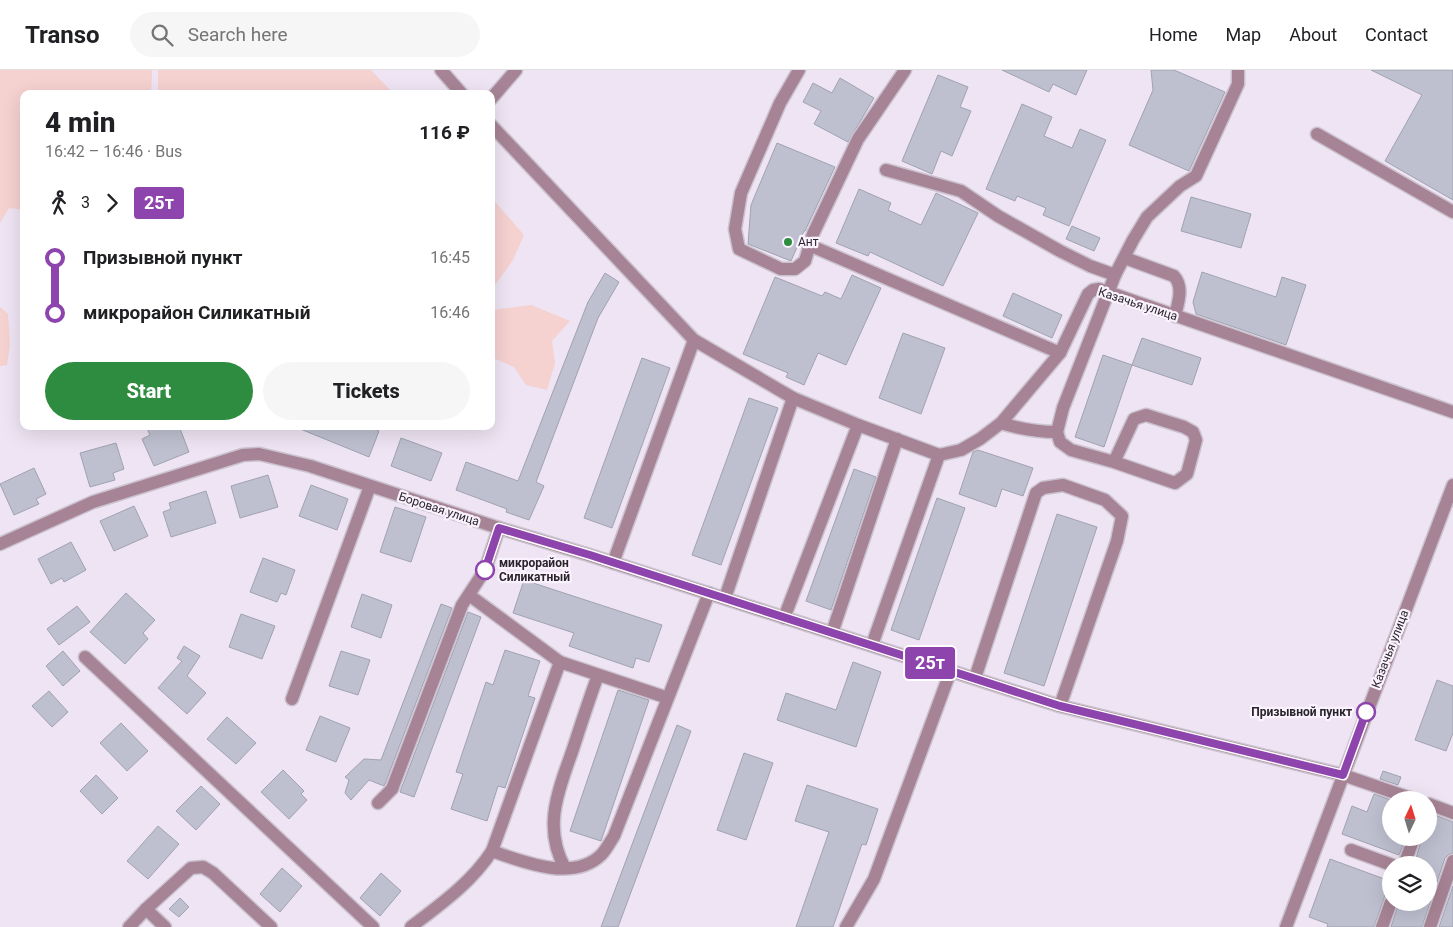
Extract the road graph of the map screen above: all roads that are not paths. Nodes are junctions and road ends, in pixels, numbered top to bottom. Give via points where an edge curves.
1 (441, 70) edge
2 (516, 70) edge
3 (799, 70) edge
4 (905, 70) edge
5 (1238, 70) edge
6 (458, 90) edge
7 (495, 94) edge
8 (495, 129) edge
9 (1317, 134) dead end
10 (886, 170) dead end
11 (1453, 212) edge
12 (810, 245) junction
13 (1125, 258) junction
14 (1116, 275) junction
15 (1110, 292) junction
16 (1175, 316) junction
17 (694, 340) junction
18 (1060, 353) junction
19 (793, 398) junction
20 (1453, 412) edge
21 (1001, 423) junction
22 (858, 425) junction
23 (1057, 432) junction
24 (897, 439) junction
25 (939, 455) junction
26 (1114, 462) junction
27 (370, 486) junction
28 (1453, 487) edge
29 (499, 528) junction
30 (0, 544) edge
31 (614, 563) junction
32 (709, 593) junction
33 (469, 595) junction
34 (725, 598) junction
35 (784, 618) junction
36 (832, 633) junction
37 (872, 645) junction
38 (85, 657) dead end
39 (560, 662) junction
40 (951, 670) junction
41 (598, 675) junction
42 (976, 678) junction
43 (668, 698) junction
44 (292, 699) dead end
45 (1060, 706) junction
46 (1343, 775) junction
47 (1390, 791) edge
48 (378, 802) dead end
49 (1438, 807) edge
50 (1453, 813) edge
51 (1351, 850) dead end
52 (492, 851) junction
53 (1382, 861) edge
54 (1453, 862) edge
55 (565, 868) junction
56 (146, 909) junction
57 (1388, 911) edge
58 (129, 927) edge
59 (165, 927) edge
60 (271, 927) edge
61 (373, 927) edge
62 (411, 927) edge
63 (846, 927) edge
64 (1286, 927) edge
65 (1382, 927) edge
66 (1430, 927) edge

1 - 6 street
2 - 7 street
3 - 12 street via 780,103 741,193 735,230 738,249 781,269 795,270 805,260
4 - 12 street via 858,139
5 - 13 street via 1238,84 1196,176 1180,186 1147,217
8 - 17 street
9 - 11 street
10 - 14 street via 961,191 1060,251
12 - 18 street
13 - 14 street
13 - 16 street via 1174,276 1180,290
14 - 15 street
15 - 16 street, Казачья улица
15 - 18 street, Казачья улица via 1098,288 1088,294
15 - 23 street via 1063,408
16 - 20 street, Казачья улица
17 - 19 street
17 - 31 street
18 - 21 street, Казачья улица
19 - 22 street
19 - 34 street
21 - 23 street via 1038,432
21 - 25 street, Казачья улица via 961,450
22 - 24 street
22 - 35 street
23 - 26 street via 1060,442 1071,450
24 - 25 street
24 - 36 street
25 - 37 street
26 - 26 street via 1134,419 1146,415 1184,427 1193,432 1196,440 1187,474 1175,483
27 - 29 street, Боровая улица
27 - 30 street, Боровая улица via 310,466 259,454 243,455 93,502
27 - 44 street
28 - 46 street, Казачья улица
29 - 31 street, Боровая улица
29 - 33 street via 485,570
31 - 32 street, Боровая улица
32 - 34 street, Боровая улица
32 - 43 street
33 - 39 street
33 - 48 street via 462,605 392,789
34 - 35 street, Боровая улица
35 - 36 street, Боровая улица
36 - 37 street, Боровая улица
37 - 40 street, Боровая улица
38 - 61 street
39 - 41 street
39 - 52 street
40 - 42 street, Боровая улица
40 - 63 street via 874,879
41 - 43 street
41 - 55 street via 556,800 555,840
42 - 45 street, Боровая улица
42 - 45 street via 1036,493 1043,488 1063,485 1105,500 1122,516 1117,541
43 - 55 street via 614,836 601,855 590,862
45 - 46 street, Боровая улица
46 - 47 street, Боровая улица
46 - 64 street, Казачья улица
49 - 50 street
51 - 53 street
52 - 55 street via 532,865
52 - 62 street via 464,885
54 - 66 street
56 - 58 street
56 - 59 street
56 - 60 street via 191,868 203,867
57 - 65 street

